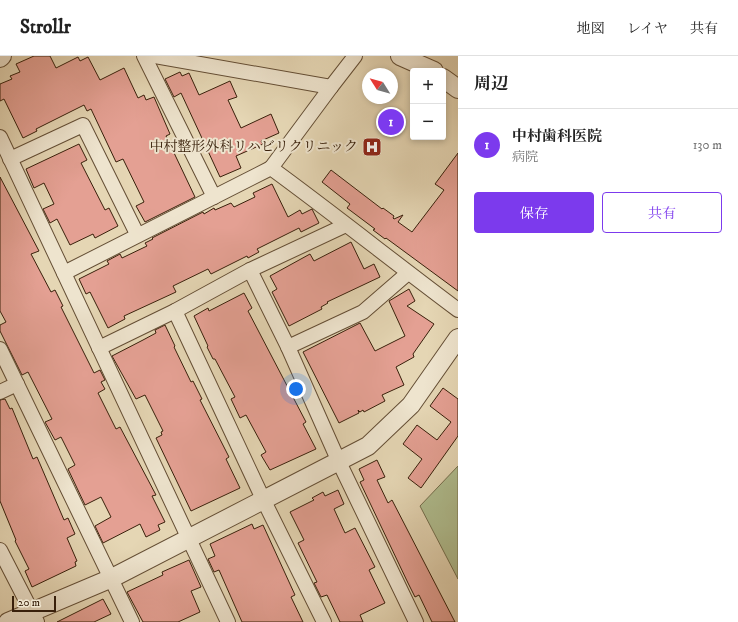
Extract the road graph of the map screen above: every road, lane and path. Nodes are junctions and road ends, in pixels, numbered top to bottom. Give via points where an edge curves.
1 (144, 56) edge
2 (155, 56) edge
3 (355, 56) edge
4 (400, 56) edge
5 (427, 68) edge
6 (446, 80) edge
7 (331, 87) junction
8 (458, 89) edge
9 (0, 137) edge
10 (10, 159) junction
11 (270, 168) junction
12 (214, 197) junction
13 (346, 225) junction
14 (137, 234) junction
15 (250, 270) junction
16 (64, 273) junction
17 (408, 273) junction
18 (458, 310) edge
19 (175, 311) junction
20 (458, 338) edge
21 (288, 346) junction
22 (99, 348) junction
23 (0, 349) edge
24 (17, 384) junction
25 (0, 392) edge
26 (339, 462) junction
27 (263, 499) junction
28 (189, 539) junction
29 (0, 550) edge
30 (112, 578) junction
31 (34, 617) edge
32 (8, 622) edge
33 (132, 622) edge
34 (228, 622) edge
35 (324, 622) edge
36 (416, 622) edge

1 - 12 street
2 - 7 street
3 - 7 street
4 - 5 street
6 - 8 street
7 - 11 street
9 - 10 street
10 - 14 street via 83,125
10 - 16 street
11 - 12 street
11 - 13 street
12 - 14 street
13 - 15 street
13 - 17 street
14 - 16 street
15 - 19 street
15 - 21 street
16 - 22 street
17 - 18 street
17 - 21 street via 363,312
19 - 22 street
19 - 27 street
20 - 26 street via 411,406 368,446
21 - 26 street
22 - 28 street
23 - 24 street
24 - 25 street
24 - 30 street
26 - 27 street
26 - 36 street
27 - 28 street
27 - 35 street
28 - 30 street
28 - 34 street
29 - 31 street
30 - 31 street
30 - 33 street
31 - 32 street

